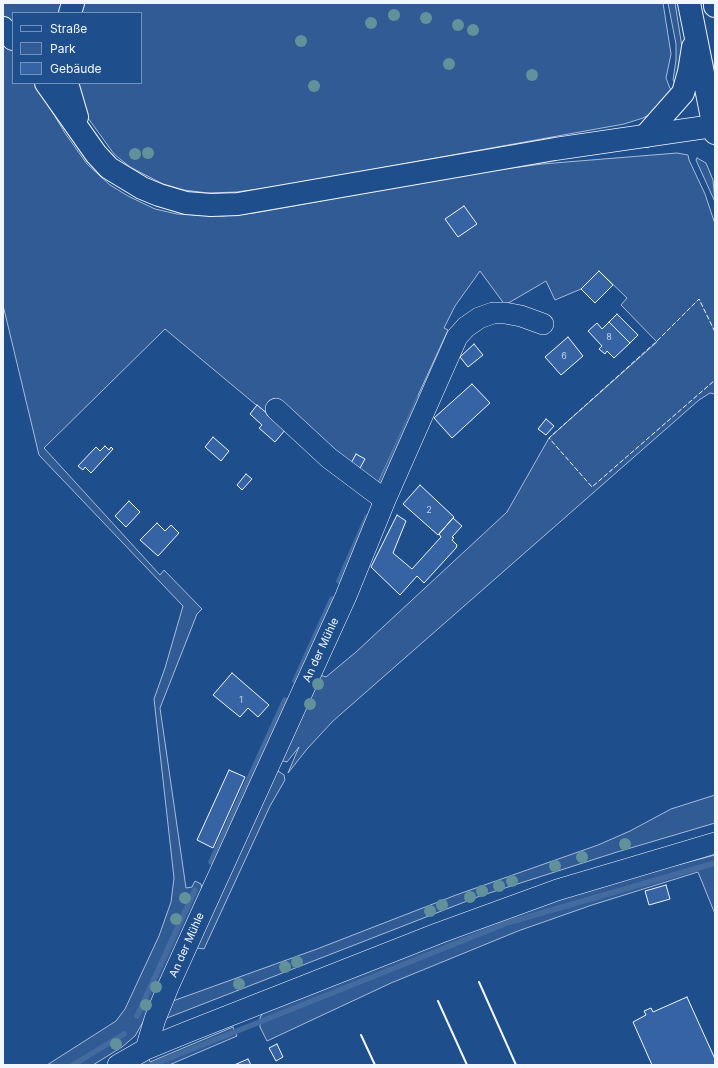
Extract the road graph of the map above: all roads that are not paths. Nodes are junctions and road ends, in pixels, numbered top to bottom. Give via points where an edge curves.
1 (689, 3) edge
2 (3, 28) edge
3 (695, 32) junction
4 (12, 38) edge
5 (47, 84) edge
6 (67, 84) edge
7 (712, 128) edge
8 (82, 135) junction
9 (645, 136) junction
10 (543, 324) dead end
11 (276, 409) dead end
12 (385, 500) junction
13 (715, 843) edge
14 (146, 1049) junction
15 (118, 1065) edge

1 - 3 main road
2 - 4 main road
3 - 7 main road
3 - 9 main road via 683,93
5 - 8 main road
6 - 8 main road
7 - 9 main road
8 - 9 main road via 110,168 142,188 186,203 211,205 238,204 555,149
10 - 12 street, An der Mühle via 521,316 493,313 479,318 457,337
11 - 12 street via 329,458
12 - 14 street, An der Mühle via 346,596 168,987
13 - 14 street via 557,890
14 - 15 street

